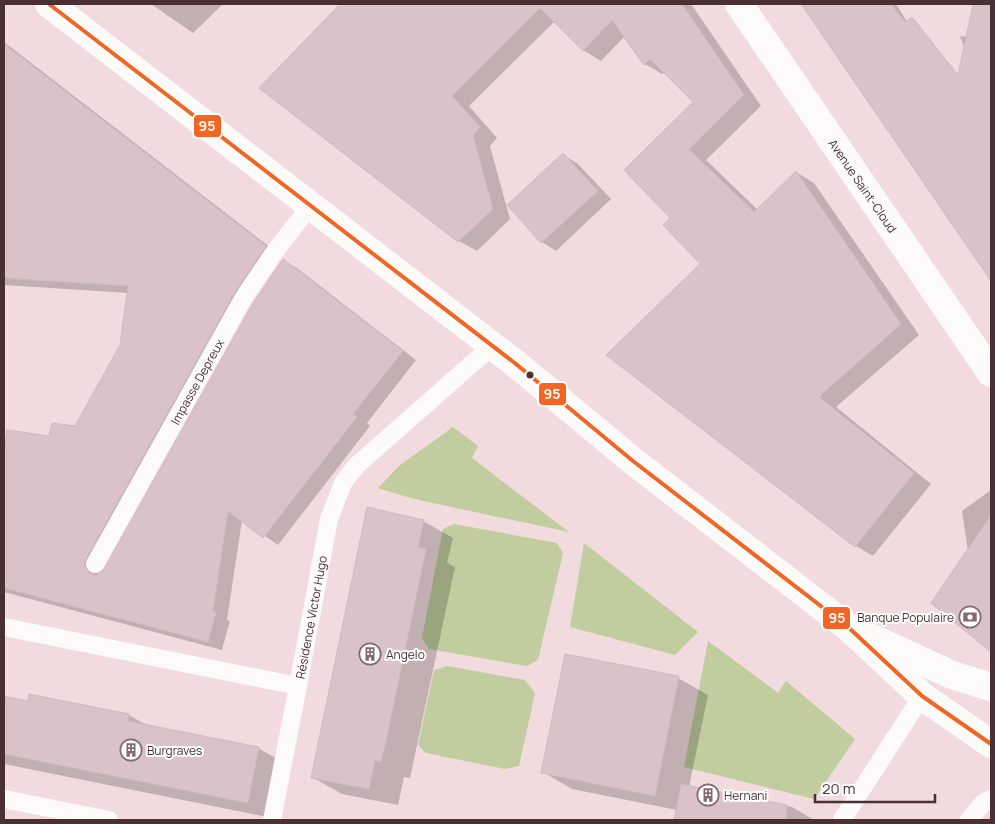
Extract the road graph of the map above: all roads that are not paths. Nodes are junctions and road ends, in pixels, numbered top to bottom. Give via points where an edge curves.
1 (49, 4) edge
2 (739, 4) edge
3 (310, 206) junction
4 (492, 346) junction
5 (990, 370) edge
6 (95, 564) dead end
7 (4, 627) edge
8 (848, 627) junction
9 (298, 686) junction
10 (991, 687) edge
11 (922, 696) junction
12 (991, 744) edge
13 (4, 799) edge
14 (991, 799) edge
15 (109, 820) edge
16 (272, 820) edge
17 (842, 820) edge
18 (969, 820) edge

1 - 3 street
2 - 5 street, Avenue Saint-Cloud
3 - 4 street
3 - 6 lane, Impasse Depreux via 244,297
4 - 8 street via 633,461
4 - 9 lane, Résidence Victor Hugo via 356,466 343,483 330,519
7 - 9 lane, Résidence Victor Hugo
8 - 10 street via 968,682
8 - 11 street
9 - 16 lane
11 - 12 street
11 - 17 lane
13 - 15 lane
14 - 18 lane via 982,803

